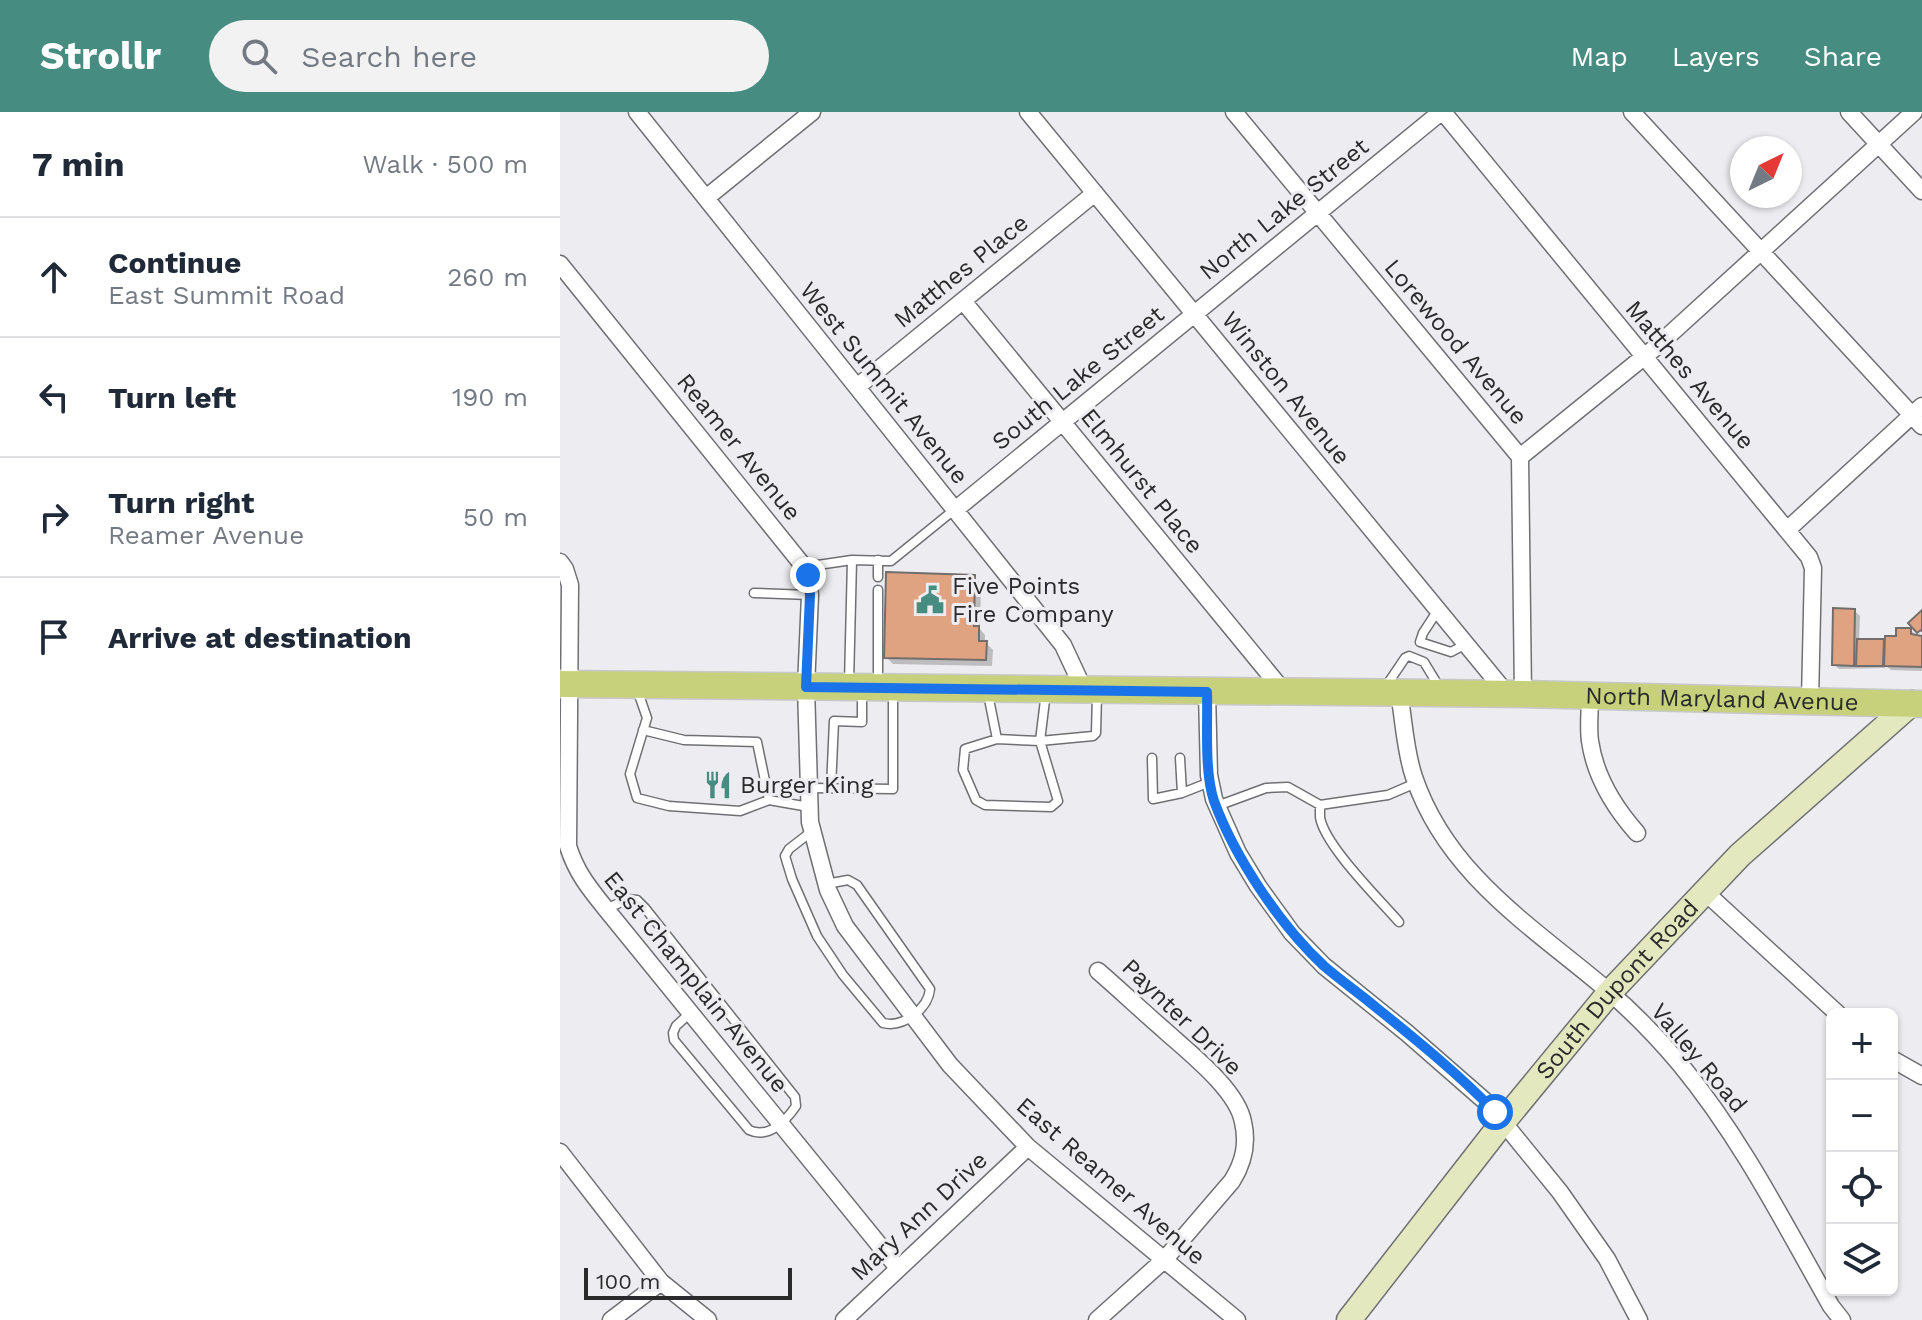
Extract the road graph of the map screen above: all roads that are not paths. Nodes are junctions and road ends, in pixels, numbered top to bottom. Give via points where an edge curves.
1 (637, 112) edge
2 (812, 112) edge
3 (1028, 112) edge
4 (1234, 112) edge
5 (1442, 112) edge
6 (1632, 112) edge
7 (1849, 112) edge
8 (1914, 112) edge
9 (1879, 144) junction
10 (1922, 191) edge
11 (1095, 193) junction
12 (706, 198) junction
13 (1317, 213) junction
14 (1760, 251) junction
15 (560, 264) edge
16 (963, 301) junction
17 (1194, 313) junction
18 (1644, 357) junction
19 (857, 387) junction
20 (1919, 416) edge
21 (1062, 422) junction
22 (1520, 457) junction
23 (955, 510) junction
24 (1787, 530) junction
25 (852, 560) junction
26 (878, 560) junction
27 (560, 562) edge
28 (804, 567) junction
29 (878, 577) dead end
30 (878, 590) dead end
31 (754, 593) dead end
32 (810, 595) junction
33 (1438, 610) junction
34 (1420, 642) junction
35 (1466, 644) junction
36 (1409, 656) junction
37 (565, 684) edge
38 (635, 685) junction
39 (806, 687) junction
40 (871, 688) junction
41 (987, 689) junction
42 (1046, 690) junction
43 (1091, 690) junction
44 (1207, 692) junction
45 (1285, 693) junction
46 (1390, 693) junction
47 (1443, 694) junction
48 (1515, 694) junction
49 (1590, 696) junction
50 (1810, 700) junction
51 (1919, 700) edge
52 (643, 730) junction
53 (997, 739) junction
54 (1040, 741) junction
55 (1152, 758) dead end
56 (1180, 758) dead end
57 (1210, 782) junction
58 (1417, 783) junction
59 (809, 787) junction
60 (831, 788) junction
61 (1182, 793) junction
62 (769, 800) junction
63 (1320, 805) junction
64 (1217, 806) junction
65 (809, 807) junction
66 (564, 811) edge
67 (812, 831) junction
68 (1637, 833) dead end
69 (826, 884) junction
70 (1705, 892) junction
71 (606, 909) junction
72 (1399, 922) dead end
73 (1098, 971) dead end
74 (1610, 992) junction
75 (1831, 1008) edge
76 (690, 1013) junction
77 (913, 1016) junction
78 (1898, 1062) edge
79 (1922, 1076) edge
80 (1503, 1122) junction
81 (780, 1124) junction
82 (1028, 1147) junction
83 (560, 1152) edge
84 (1165, 1259) junction
85 (898, 1268) junction
86 (661, 1282) junction
87 (611, 1320) edge
88 (708, 1320) edge
89 (844, 1320) edge
90 (1097, 1320) edge
91 (1237, 1320) edge
92 (1349, 1320) edge
93 (1639, 1320) edge
94 (1842, 1320) edge

1 - 12 street, West Summit Avenue
2 - 12 street
3 - 11 street, Winston Avenue
4 - 13 street, Lorewood Avenue
5 - 13 street, North Lake Street
5 - 18 street, Matthes Avenue
6 - 14 street
7 - 9 street
8 - 9 street
9 - 10 street
9 - 14 street
11 - 16 street, Matthes Place
11 - 17 street, Winston Avenue
12 - 19 street, West Summit Avenue
13 - 17 street, North Lake Street
13 - 22 street, Lorewood Avenue
14 - 18 street
14 - 20 street
15 - 28 street, Reamer Avenue
16 - 19 street, Matthes Place
16 - 21 street, Elmhurst Place
17 - 21 street, South Lake Street
17 - 33 street, Winston Avenue
18 - 22 street
18 - 24 street, Matthes Avenue
19 - 23 street, West Summit Avenue
20 - 24 street
21 - 23 street, South Lake Street
21 - 45 street, Elmhurst Place
22 - 48 street, Lorewood Avenue
23 - 26 lane via 891,561
23 - 43 street, West Summit Avenue via 1063,645
24 - 50 street, Matthes Avenue via 1813,568
25 - 26 lane
25 - 28 lane
25 - 40 lane
26 - 29 lane
27 - 37 street, East Champlain Avenue via 570,585
28 - 32 street, Reamer Avenue
30 - 40 lane
31 - 32 lane
32 - 39 street, Reamer Avenue
33 - 34 lane
33 - 35 street, Winston Avenue
34 - 35 lane via 1451,652
34 - 36 lane
35 - 48 street, Winston Avenue
36 - 46 lane
36 - 47 lane via 1424,662
37 - 38 main road, North Maryland Avenue
37 - 66 street, East Champlain Avenue
38 - 39 main road, North Maryland Avenue
38 - 52 lane via 647,718
39 - 40 main road, North Maryland Avenue
39 - 59 street, East Reamer Avenue
40 - 41 main road, North Maryland Avenue
40 - 60 lane via 862,722 834,721
40 - 60 lane via 893,789
41 - 42 main road, North Maryland Avenue
41 - 53 lane
42 - 43 main road, North Maryland Avenue
42 - 54 lane
43 - 44 main road, North Maryland Avenue
43 - 54 lane via 1093,736
44 - 45 main road, North Maryland Avenue
44 - 57 street
45 - 46 main road, North Maryland Avenue
46 - 47 main road, North Maryland Avenue
46 - 58 street, Valley Road
47 - 48 main road, North Maryland Avenue
48 - 49 main road, North Maryland Avenue
49 - 50 main road, North Maryland Avenue
49 - 68 street via 1589,739 1595,765 1609,796
50 - 51 main road, North Maryland Avenue
51 - 70 street, South Dupont Road via 1740,855
52 - 62 lane via 684,740 757,742
52 - 62 lane via 630,774 637,798 740,811
53 - 54 lane
53 - 54 lane via 965,749 963,770 976,800 985,805 1051,807 1058,801
55 - 61 lane via 1153,799
56 - 61 lane
57 - 61 lane
57 - 64 street
58 - 63 lane via 1388,795
58 - 74 street, Valley Road via 1440,832 1489,893
59 - 60 lane
59 - 65 street, East Reamer Avenue
62 - 65 lane
63 - 64 lane via 1288,787 1266,788
63 - 72 lane via 1320,820 1332,842
64 - 80 street via 1238,853 1292,933
65 - 67 street, East Reamer Avenue
66 - 71 street, East Champlain Avenue via 573,864
67 - 69 street, East Reamer Avenue
67 - 77 lane via 785,856 817,936 883,1023
69 - 77 street, East Reamer Avenue via 845,926
69 - 77 lane via 848,880 857,885 930,989
70 - 74 street, South Dupont Road
70 - 75 street
71 - 76 street, East Champlain Avenue
71 - 81 lane via 628,899 645,908 795,1097 796,1106
73 - 84 street, Paynter Drive via 1212,1074 1243,1119 1241,1167
74 - 80 street, South Dupont Road
74 - 94 street, Valley Road via 1708,1100
76 - 81 street, East Champlain Avenue
76 - 81 lane via 676,1026 674,1040 749,1130 764,1133
77 - 82 street, East Reamer Avenue via 950,1065
78 - 79 street
80 - 92 street, South Dupont Road
80 - 93 street via 1607,1259
81 - 85 street, East Champlain Avenue
82 - 84 street, East Reamer Avenue
82 - 85 street, Mary Ann Drive
83 - 86 street
84 - 90 street, Paynter Drive
84 - 91 street, East Reamer Avenue
85 - 89 street, Mary Ann Drive
86 - 87 street
86 - 88 street

